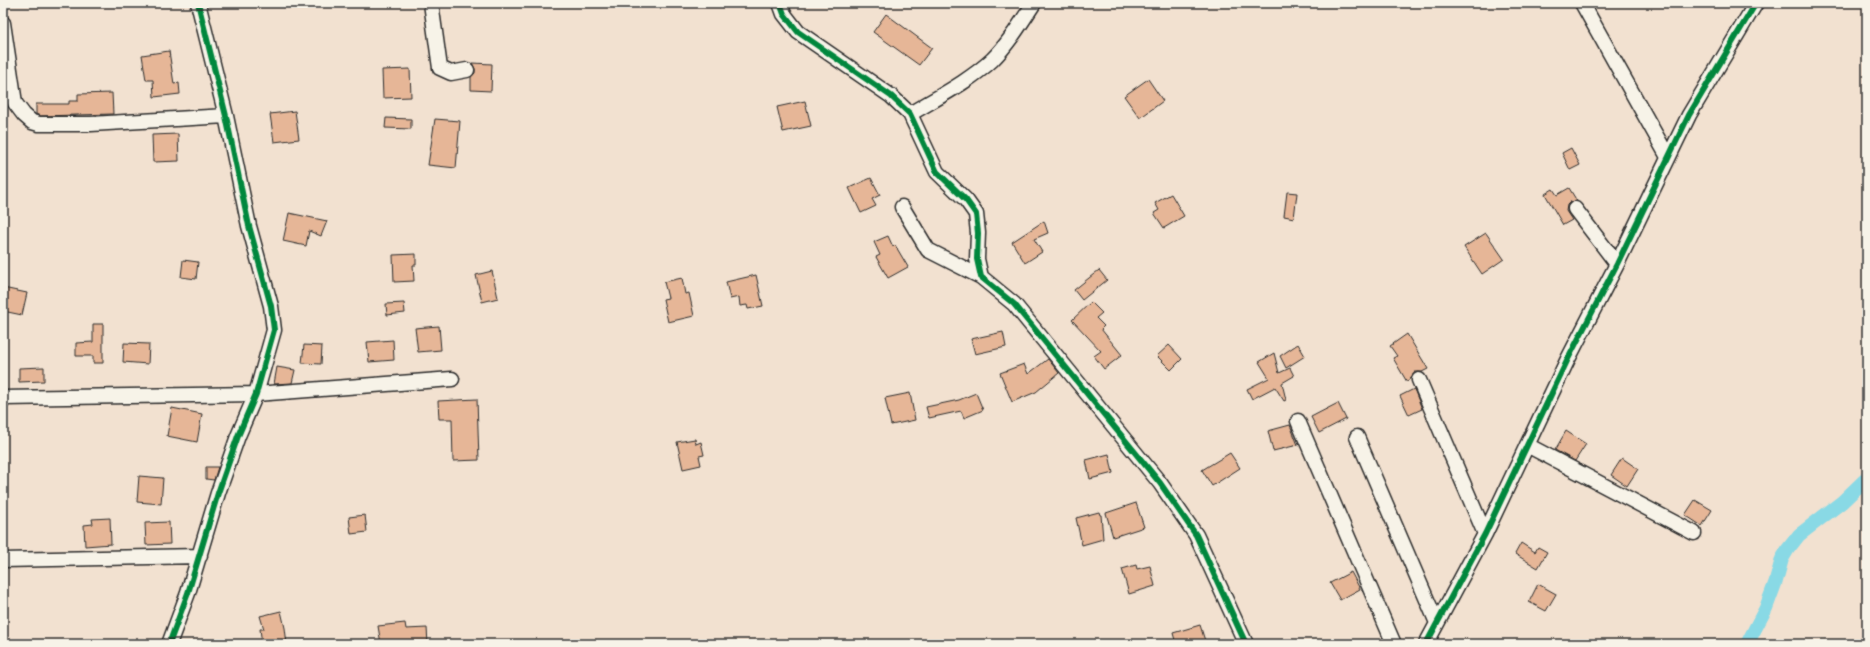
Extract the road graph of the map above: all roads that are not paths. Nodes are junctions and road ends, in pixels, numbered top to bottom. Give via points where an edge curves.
1 (198, 3) edge
2 (431, 3) edge
3 (780, 3) edge
4 (1034, 3) edge
5 (1582, 3) edge
6 (1756, 3) edge
7 (3, 24) edge
8 (467, 70) dead end
9 (910, 114) junction
10 (226, 116) junction
11 (1668, 158) junction
12 (902, 207) dead end
13 (1575, 209) dead end
14 (1617, 264) junction
15 (981, 277) junction
16 (452, 379) dead end
17 (1419, 380) dead end
18 (256, 394) junction
19 (3, 398) edge
20 (1298, 420) dead end
21 (1357, 437) dead end
22 (1527, 445) junction
23 (1694, 533) dead end
24 (1485, 534) junction
25 (200, 556) junction
26 (3, 560) edge
27 (1436, 623) junction
28 (169, 644) edge
29 (1246, 644) edge
30 (1394, 644) edge
31 (1426, 644) edge

1 - 10 street
2 - 8 street via 440,68 451,73
3 - 9 street via 784,14 798,32 891,96
4 - 9 street via 1015,33 992,60 965,81
5 - 11 street
6 - 11 street via 1689,115
7 - 10 street via 15,103 32,122 91,124 157,118 192,119
9 - 15 street via 937,172 966,200 976,214 977,260
10 - 18 street via 249,226 271,306 274,330
11 - 14 street
12 - 15 street via 928,250
13 - 14 street
14 - 22 street
15 - 29 street via 1014,304 1164,490 1196,535
16 - 18 street
17 - 24 street
18 - 19 street
18 - 25 street via 218,493
20 - 30 street
21 - 27 street
22 - 23 street
22 - 24 street
24 - 27 street
25 - 26 street
25 - 28 street
27 - 31 street

